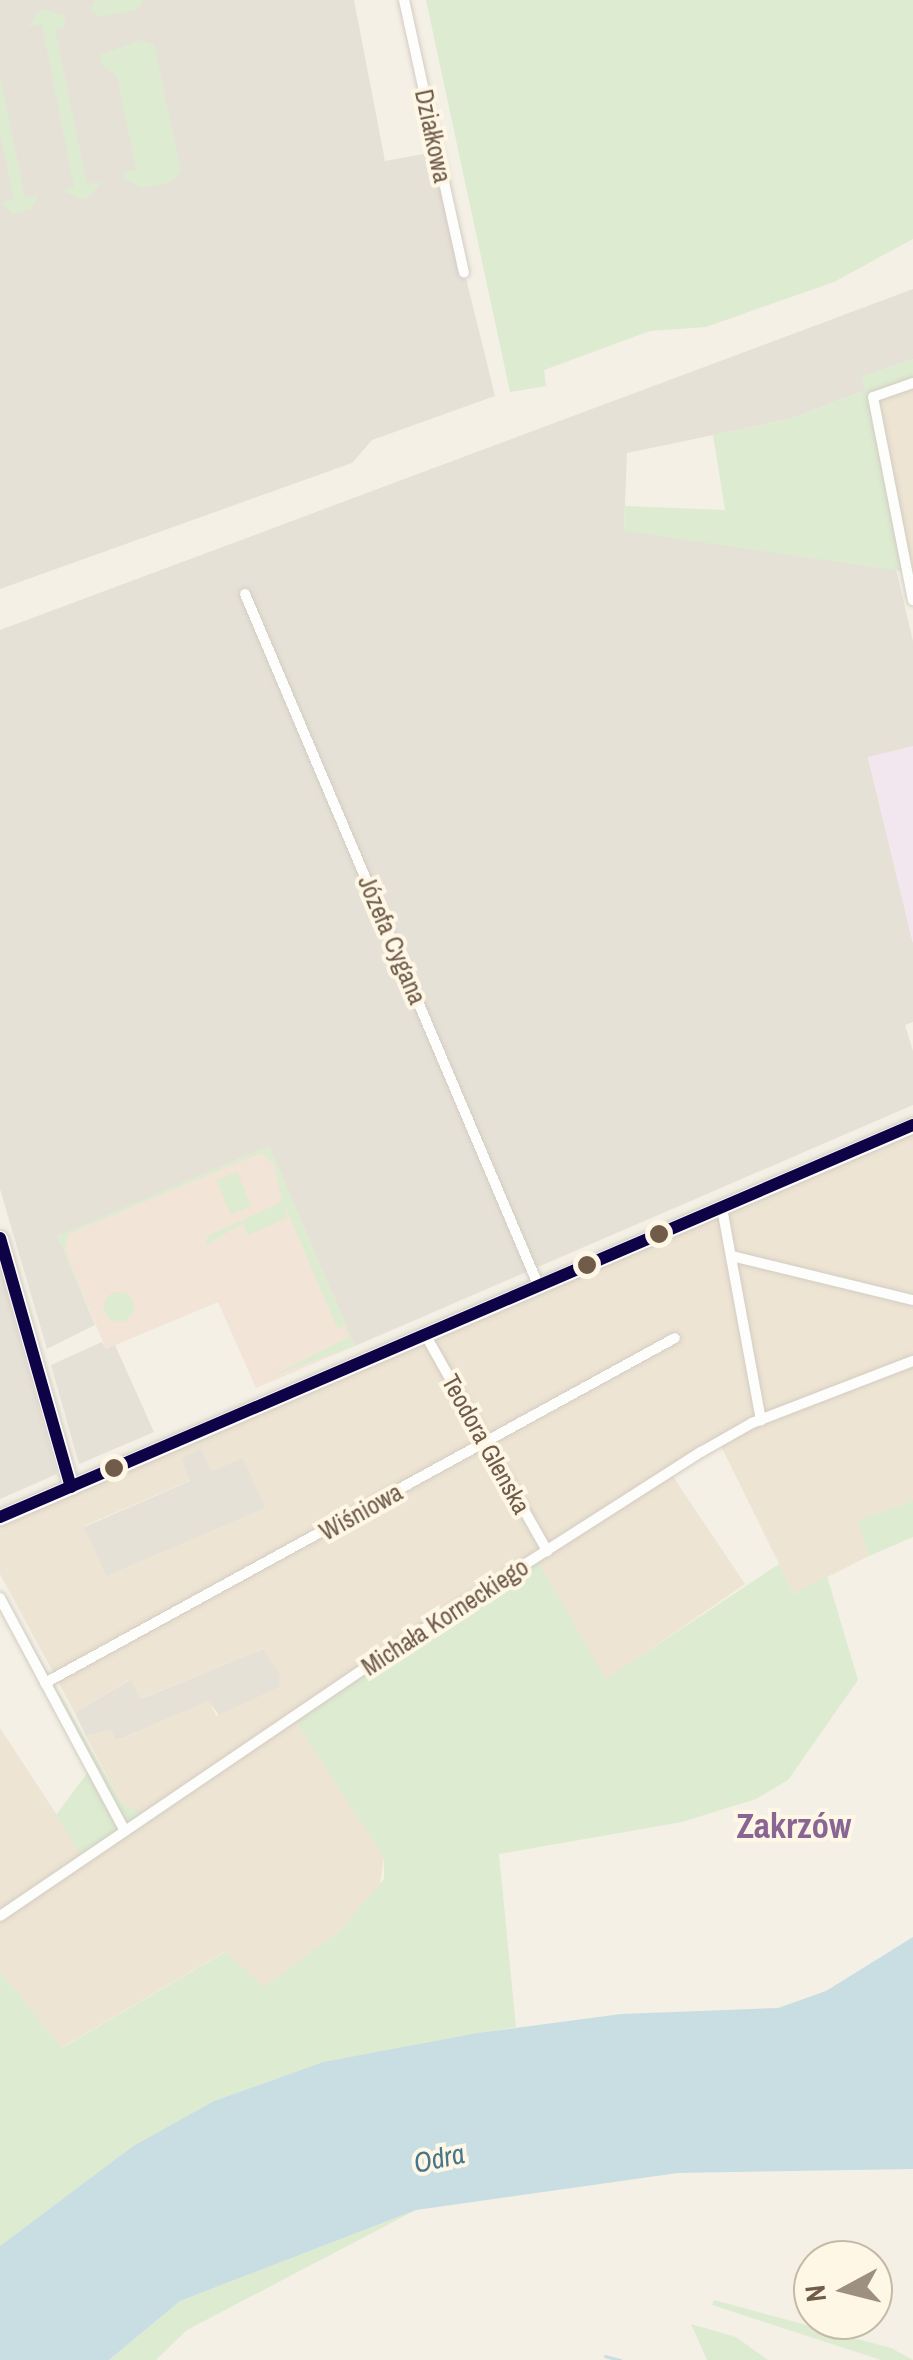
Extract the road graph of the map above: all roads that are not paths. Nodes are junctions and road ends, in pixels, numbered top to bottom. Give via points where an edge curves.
1 (404, 0) edge
2 (464, 272) dead end
3 (913, 383) edge
4 (908, 535) edge
5 (245, 594) dead end
6 (913, 600) edge
7 (913, 1125) edge
8 (722, 1208) junction
9 (0, 1238) edge
10 (732, 1256) junction
11 (539, 1288) junction
12 (913, 1300) edge
13 (426, 1336) junction
14 (675, 1338) dead end
15 (913, 1361) edge
16 (761, 1420) junction
17 (486, 1444) junction
18 (71, 1487) junction
19 (0, 1517) edge
20 (547, 1551) junction
21 (0, 1598) edge
22 (46, 1683) junction
23 (125, 1831) junction
24 (0, 1916) edge

1 - 2 street, Działkowa
3 - 4 street via 873,397
4 - 6 street
5 - 11 street, Józefa Cygana
7 - 8 main road
8 - 10 street
8 - 11 main road
9 - 18 main road
10 - 12 street
10 - 16 street
11 - 13 main road
13 - 17 street, Teodora Glenska
13 - 18 main road
14 - 17 street, Wiśniowa
15 - 16 street, Michała Korneckiego
16 - 20 street, Michała Korneckiego
17 - 20 street, Teodora Glenska
17 - 22 street, Wiśniowa
18 - 19 main road
20 - 23 street, Michała Korneckiego
21 - 22 street
22 - 23 street
23 - 24 street, Michała Korneckiego

